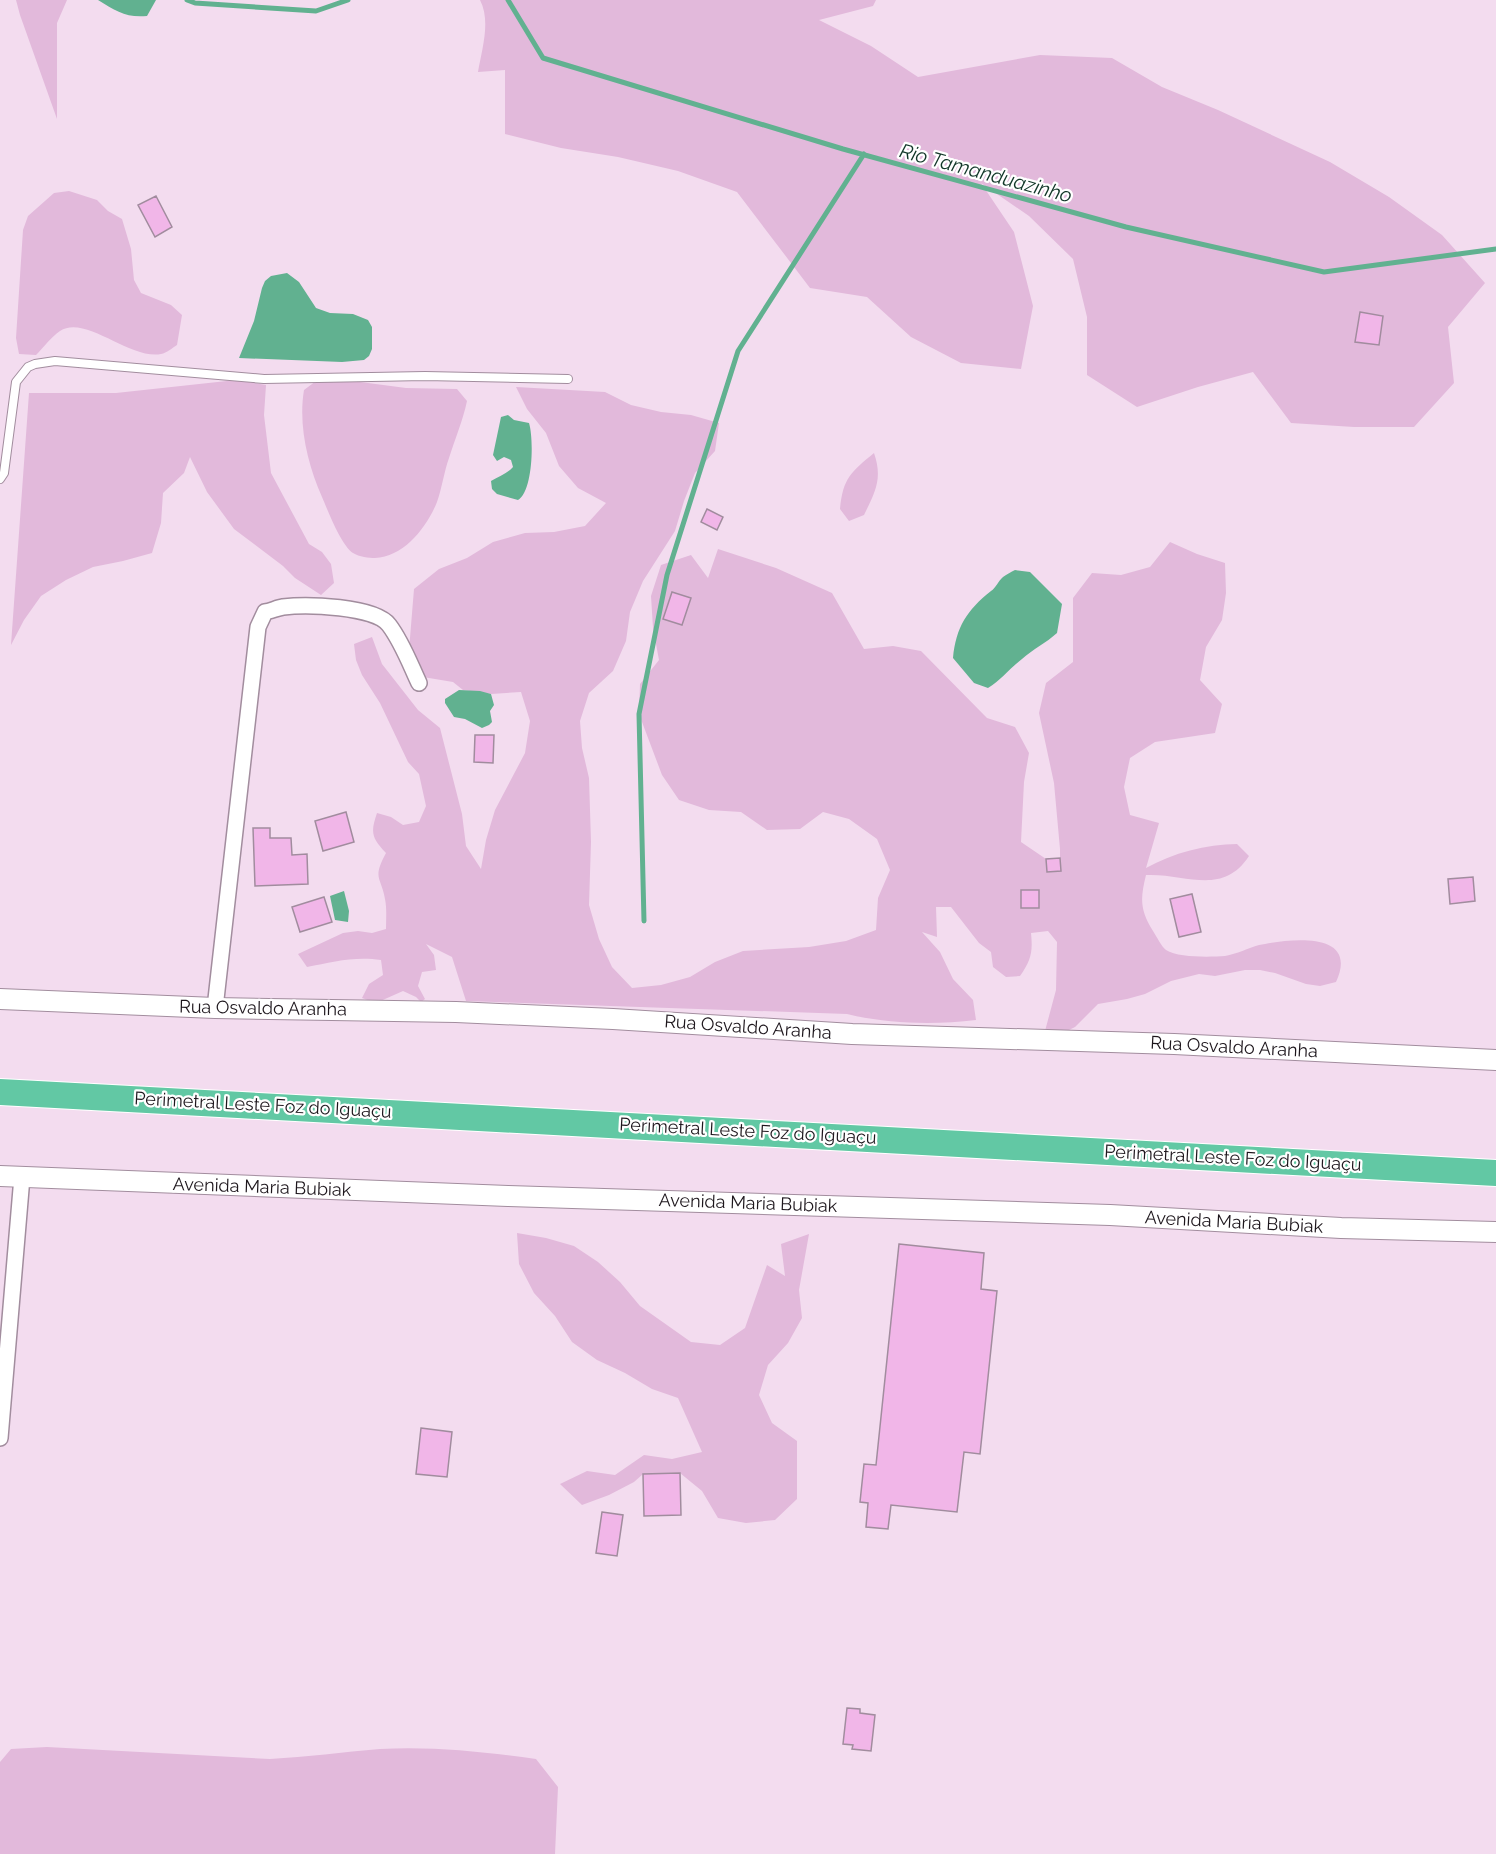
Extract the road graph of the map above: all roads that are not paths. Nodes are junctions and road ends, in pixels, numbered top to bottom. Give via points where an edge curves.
1 (568, 379) dead end
2 (0, 479) edge
3 (419, 683) dead end
4 (0, 999) edge
5 (215, 1008) junction
6 (1496, 1060) edge
7 (0, 1092) edge
8 (1496, 1173) edge
9 (0, 1176) edge
10 (22, 1177) junction
11 (1496, 1232) edge
12 (1, 1400) edge
13 (0, 1438) edge

1 - 2 lane via 264,379 55,361 35,364 16,382
3 - 5 street via 389,624 379,617 327,607 282,607 265,612 258,627
4 - 5 street, Rua Osvaldo Aranha
5 - 6 street, Rua Osvaldo Aranha via 456,1012 852,1034
7 - 8 highway, Perimetral Leste Foz do Iguaçu
9 - 10 street, Avenida Maria Bubiak
10 - 11 street, Avenida Maria Bubiak
10 - 12 street
12 - 13 street

